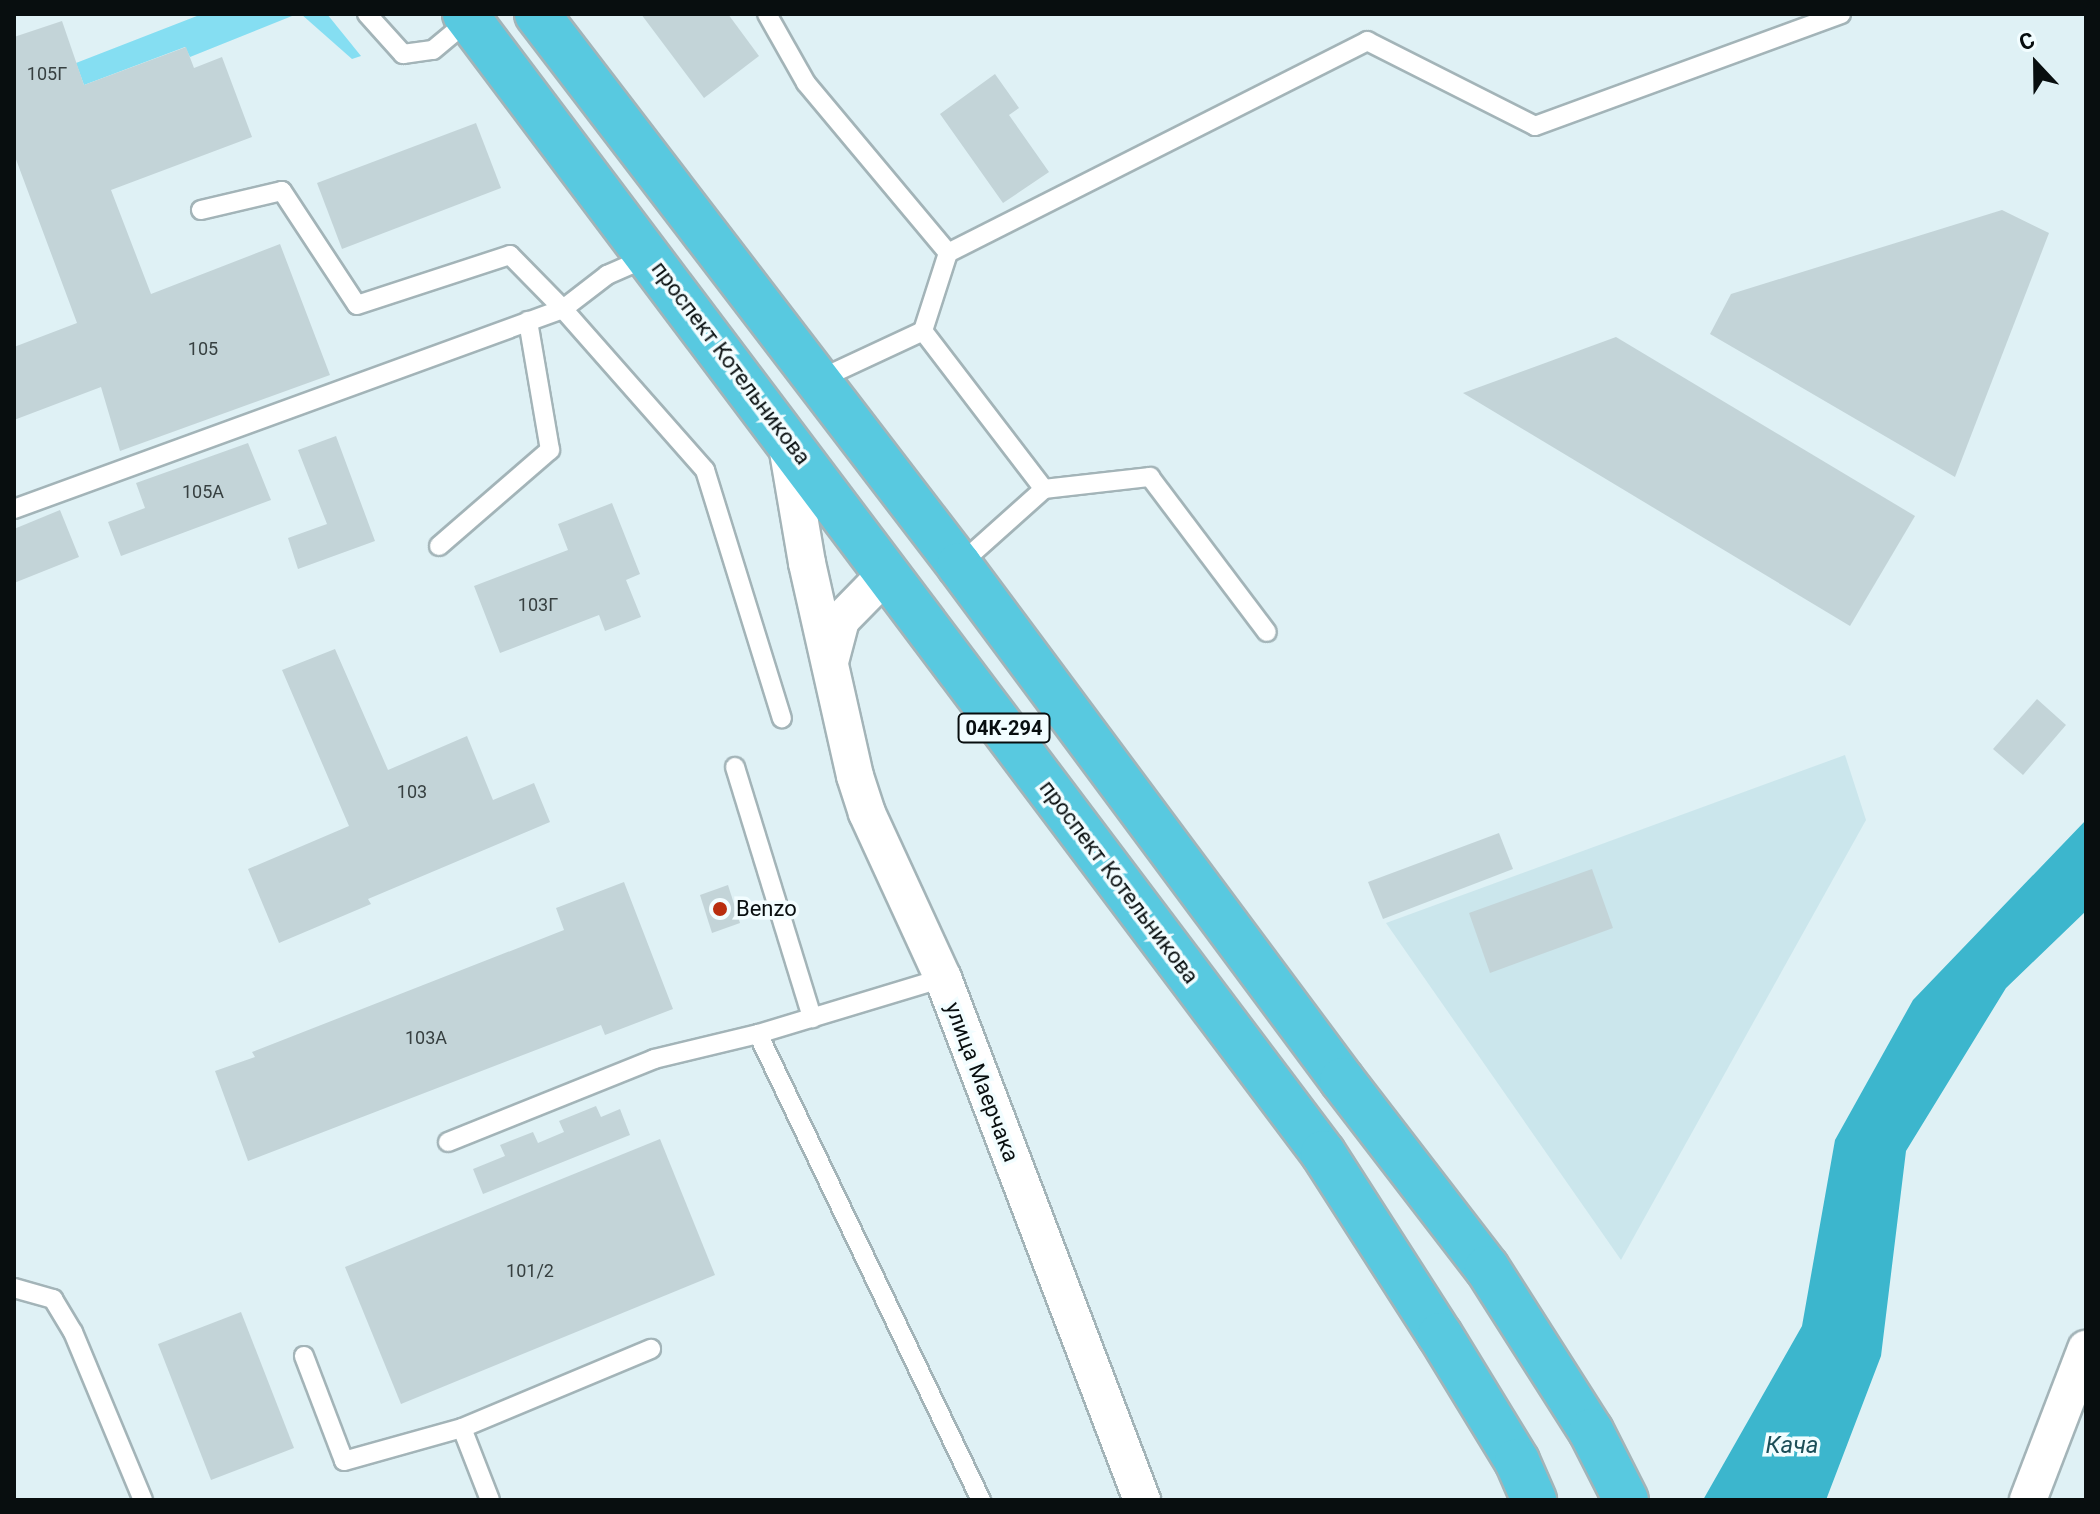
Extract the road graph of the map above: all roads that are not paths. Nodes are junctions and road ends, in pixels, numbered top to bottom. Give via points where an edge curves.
1 (367, 14) edge
2 (537, 14) edge
3 (767, 14) edge
4 (1841, 14) edge
5 (467, 17) edge
6 (201, 210) dead end
7 (948, 253) junction
8 (651, 256) junction
9 (563, 309) junction
10 (528, 321) junction
11 (923, 331) junction
12 (818, 380) junction
13 (786, 436) junction
14 (1044, 489) junction
15 (14, 509) edge
16 (439, 546) dead end
17 (959, 565) junction
18 (887, 573) junction
19 (1267, 632) dead end
20 (829, 663) junction
21 (782, 718) dead end
22 (735, 767) dead end
23 (943, 978) junction
24 (812, 1018) junction
25 (758, 1034) junction
26 (448, 1142) dead end
27 (14, 1288) edge
28 (651, 1349) dead end
29 (2086, 1349) edge
30 (304, 1356) dead end
31 (462, 1428) junction
32 (1525, 1481) edge
33 (143, 1500) edge
34 (490, 1500) edge
35 (981, 1500) edge
36 (1142, 1500) edge
37 (1626, 1500) edge
38 (2028, 1500) edge

1 - 5 lane via 403,54 433,50
2 - 12 highway, 04К-294
3 - 7 lane via 806,83
4 - 7 lane via 1535,126 1367,41
5 - 8 highway, проспект Котельникова / 04К-294
6 - 9 lane via 282,191 357,305 510,255
7 - 11 lane
8 - 9 lane via 607,275
8 - 13 highway, проспект Котельникова / 04К-294
9 - 10 lane
9 - 21 lane via 705,470
10 - 15 lane
10 - 16 lane via 550,450
11 - 12 lane
11 - 14 lane
12 - 17 highway, 04К-294
13 - 18 highway, проспект Котельникова / 04К-294
13 - 20 street, улица Маерчака
14 - 17 lane
14 - 19 lane via 1150,477
17 - 37 highway, 04К-294 via 1487,1268 1591,1431
18 - 20 street via 841,620
18 - 32 highway, проспект Котельникова / 04К-294 via 1323,1153
20 - 23 street, улица Маерчака via 867,813
22 - 24 lane
23 - 24 lane
23 - 36 street, улица Маерчака
24 - 25 lane
25 - 26 lane via 654,1059
25 - 35 lane
27 - 33 lane via 53,1299 60,1310
28 - 31 lane
29 - 38 street
30 - 31 lane via 344,1461
31 - 34 lane

